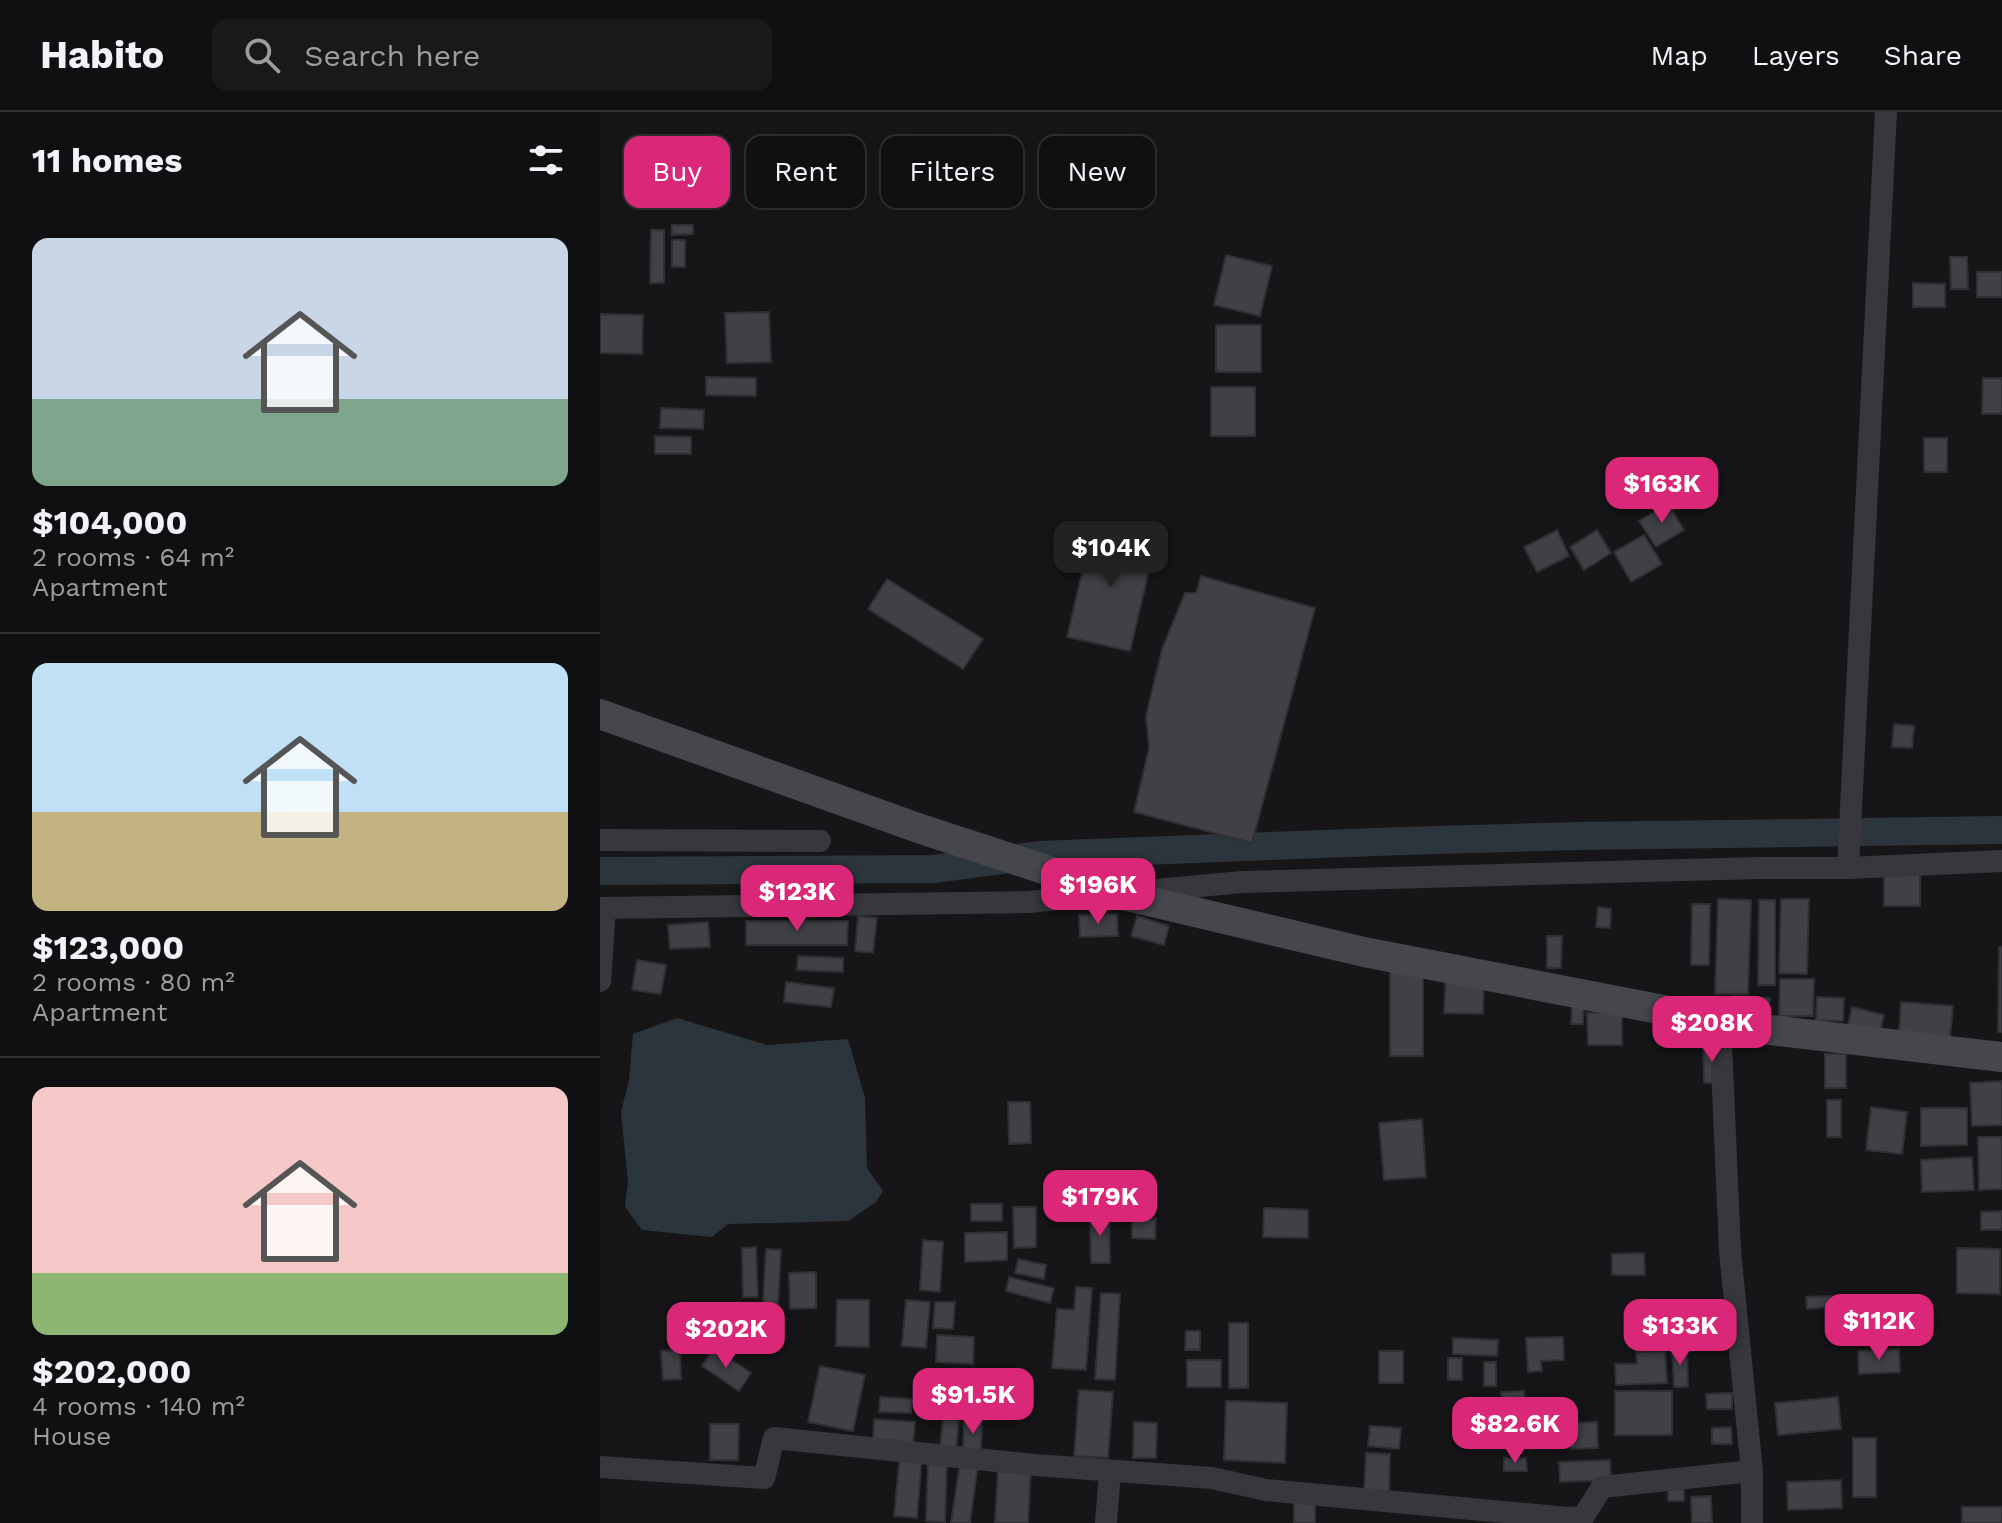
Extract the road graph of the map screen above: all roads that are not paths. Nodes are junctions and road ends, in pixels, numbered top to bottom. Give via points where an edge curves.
1 (1886, 112) edge
2 (600, 714) edge
3 (600, 840) edge
4 (820, 841) dead end
5 (1849, 859) junction
6 (2002, 861) edge
7 (1123, 895) junction
8 (603, 908) edge
9 (600, 981) edge
10 (1720, 1021) junction
11 (2002, 1057) edge
12 (600, 1467) edge
13 (1110, 1471) junction
14 (1752, 1471) junction
15 (1106, 1523) edge
16 (1752, 1523) edge

1 - 5 street
2 - 7 street
3 - 4 street
5 - 6 street
5 - 7 street via 1759,868 1242,882
7 - 8 street via 1028,902
7 - 10 street via 1364,952
8 - 9 street
10 - 11 street
10 - 14 street via 1730,1251
12 - 13 street via 764,1478 774,1438
13 - 14 street via 1568,1518 1583,1517 1602,1487
13 - 15 street
14 - 16 street

